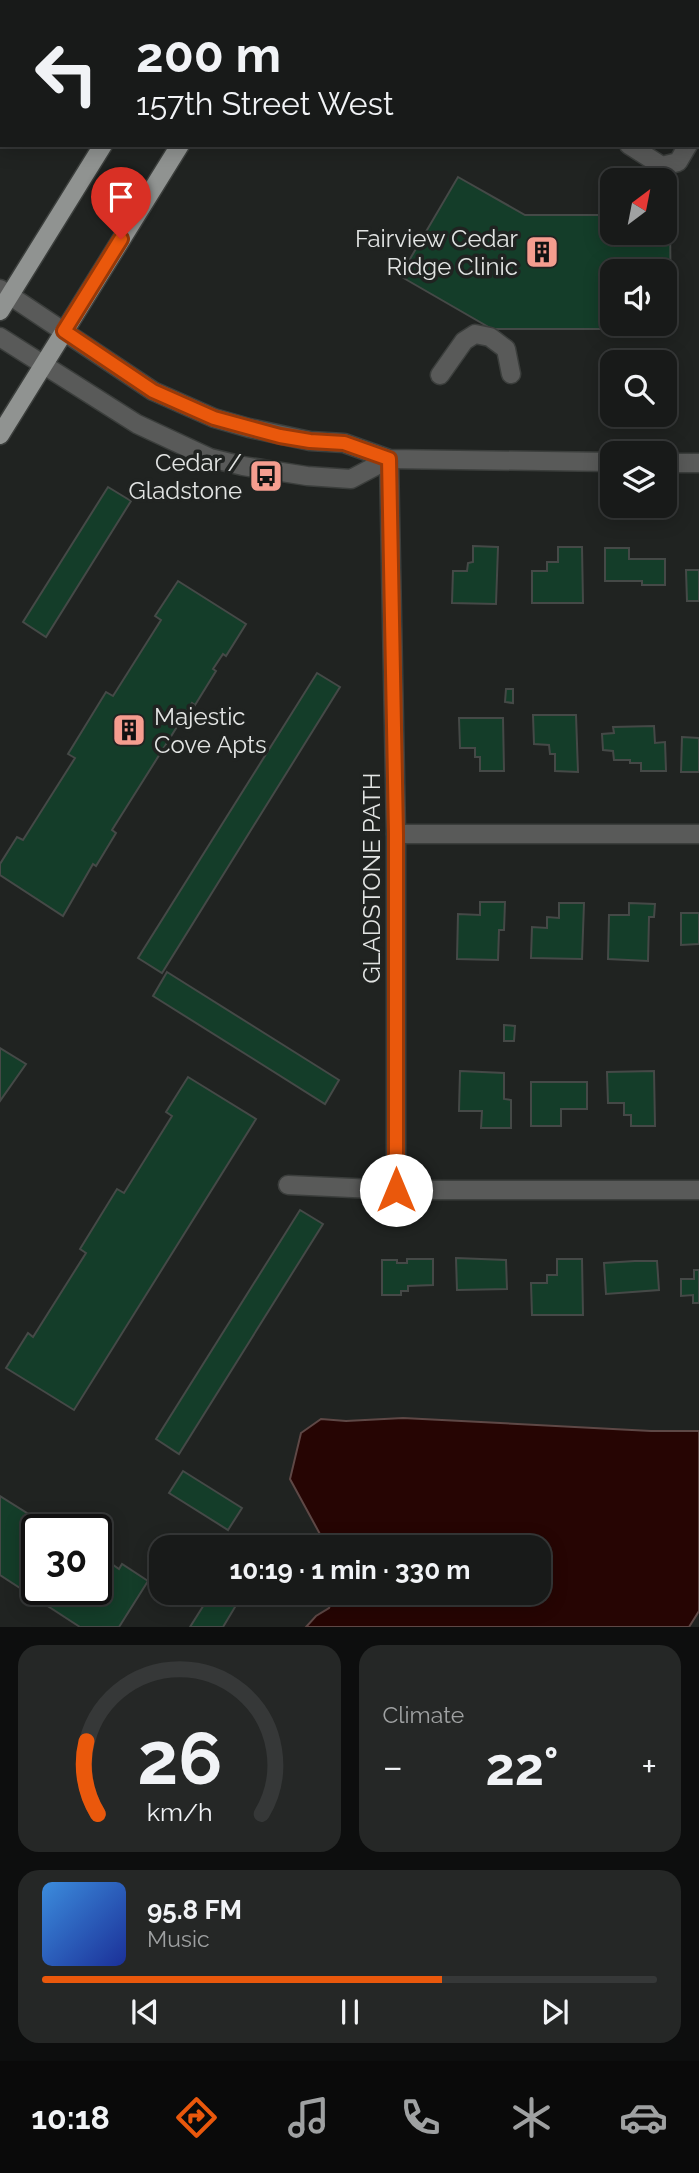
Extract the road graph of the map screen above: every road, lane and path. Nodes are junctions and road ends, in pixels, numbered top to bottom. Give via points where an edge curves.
1 (102, 147) edge
2 (179, 147) edge
3 (632, 147) edge
4 (687, 147) edge
5 (3, 299) edge
6 (64, 331) junction
7 (0, 337) edge
8 (42, 365) junction
9 (512, 374) dead end
10 (440, 375) dead end
11 (0, 435) edge
12 (389, 459) junction
13 (600, 462) edge
14 (677, 463) edge
15 (699, 463) edge
16 (396, 834) junction
17 (699, 834) edge
18 (288, 1185) dead end
19 (396, 1190) junction
20 (699, 1190) edge

1 - 5 main road
2 - 6 main road
3 - 4 street via 662,166 678,162
5 - 6 street
6 - 8 main road
6 - 12 street via 153,391 214,418 280,436 344,443
7 - 8 street
8 - 11 main road
8 - 12 street via 136,424 210,458 307,476 351,479
9 - 10 street via 506,349 490,337 475,334 464,341
12 - 13 street
12 - 16 street, GLADSTONE PATH
14 - 15 street
16 - 17 street
16 - 19 street, GLADSTONE PATH
18 - 19 street
19 - 20 street

